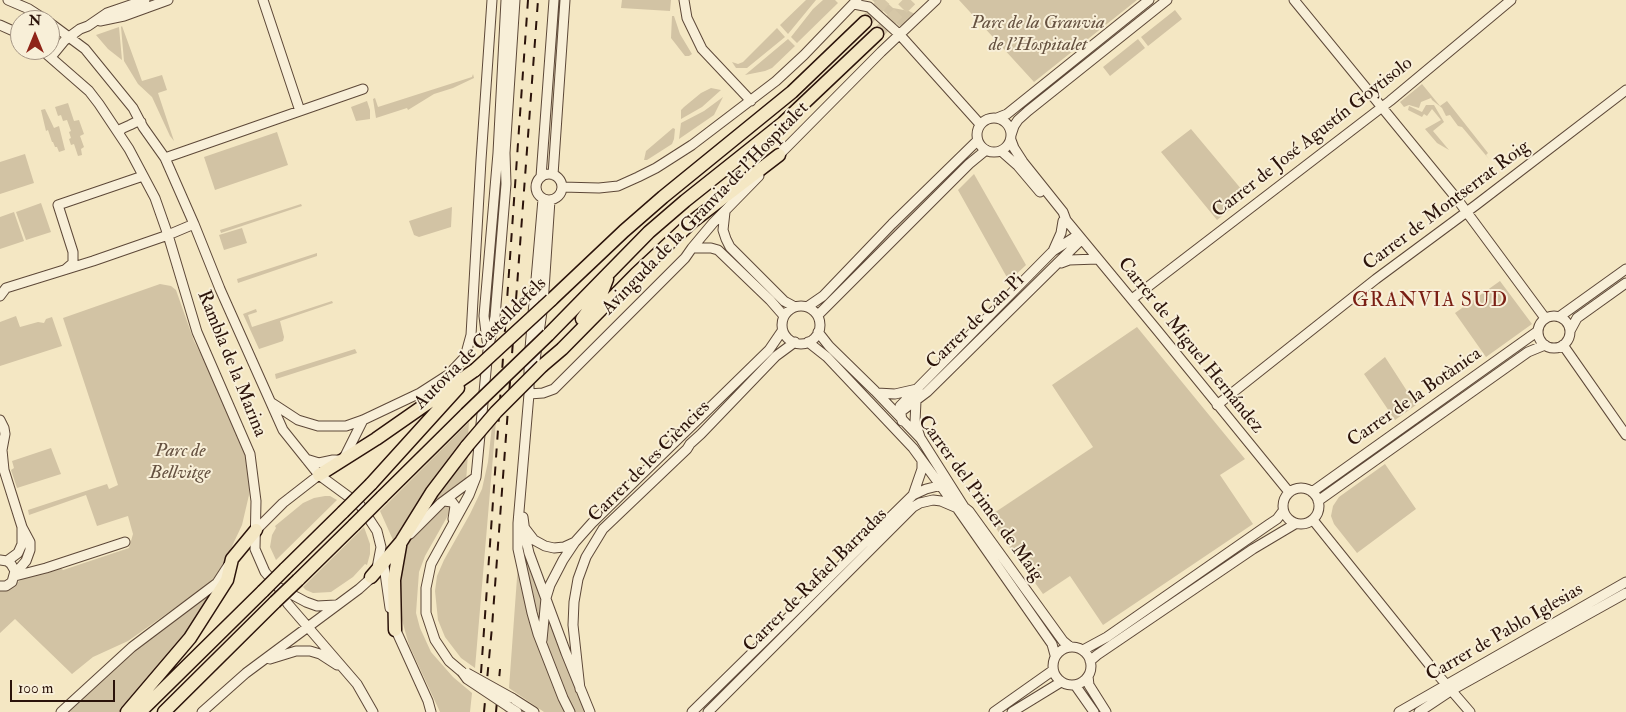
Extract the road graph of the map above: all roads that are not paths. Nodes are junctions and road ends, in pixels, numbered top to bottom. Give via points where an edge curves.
1 (8, 0) edge
2 (146, 0) edge
3 (168, 0) edge
4 (263, 0) edge
5 (492, 0) edge
6 (506, 0) edge
7 (515, 0) edge
8 (554, 0) edge
9 (565, 0) edge
10 (684, 0) edge
11 (936, 0) edge
12 (1149, 0) edge
13 (1167, 0) edge
14 (1294, 0) edge
15 (1512, 0) edge
16 (855, 2) edge
17 (868, 3) edge
18 (31, 10) edge
19 (94, 22) junction
20 (865, 22) tunnel mouth
21 (60, 31) edge
22 (877, 34) tunnel mouth
23 (900, 35) junction
24 (68, 37) junction
25 (60, 46) edge
26 (54, 60) edge
27 (363, 89) dead end
28 (1626, 90) edge
29 (751, 101) junction
30 (1382, 107) junction
31 (300, 111) junction
32 (997, 118) junction
33 (141, 122) junction
34 (979, 123) junction
35 (119, 134) junction
36 (1011, 138) junction
37 (977, 141) junction
38 (986, 150) junction
39 (1001, 151) junction
40 (779, 155) junction
41 (165, 158) junction
42 (501, 163) junction
43 (481, 169) junction
44 (553, 175) junction
45 (143, 176) junction
46 (541, 177) junction
47 (562, 187) junction
48 (547, 200) junction
49 (725, 212) junction
50 (1466, 212) junction
51 (1064, 220) junction
52 (194, 224) junction
53 (168, 235) junction
54 (1080, 238) junction
55 (692, 248) junction
56 (73, 252) junction
57 (1053, 252) junction
58 (494, 258) junction
59 (1098, 259) junction
60 (93, 261) junction
61 (475, 262) junction
62 (1056, 265) junction
63 (1626, 269) edge
64 (611, 270) junction
65 (63, 271) junction
66 (1626, 284) edge
67 (0, 296) edge
68 (1132, 299) junction
69 (795, 307) junction
70 (807, 307) junction
71 (818, 315) junction
72 (784, 316) junction
73 (1559, 317) junction
74 (1545, 318) junction
75 (782, 331) junction
76 (1538, 331) junction
77 (1570, 331) junction
78 (818, 332) junction
79 (795, 342) junction
80 (808, 342) junction
81 (1545, 345) junction
82 (1563, 345) junction
83 (536, 368) junction
84 (475, 370) junction
85 (917, 389) junction
86 (877, 393) junction
87 (529, 394) junction
88 (866, 399) junction
89 (916, 401) junction
90 (272, 404) junction
91 (1217, 405) junction
92 (898, 413) junction
93 (0, 420) edge
94 (363, 420) junction
95 (1625, 430) edge
96 (921, 439) junction
97 (910, 445) junction
98 (304, 458) junction
99 (343, 460) junction
100 (922, 460) junction
101 (318, 476) junction
102 (476, 477) junction
103 (941, 487) junction
104 (1289, 492) junction
105 (1312, 492) junction
106 (521, 494) junction
107 (913, 495) junction
108 (444, 501) junction
109 (1318, 501) junction
110 (961, 507) junction
111 (1283, 511) junction
112 (1313, 520) junction
113 (1295, 524) junction
114 (524, 526) junction
115 (451, 528) junction
116 (256, 530) junction
117 (125, 542) dead end
118 (401, 542) junction
119 (575, 542) junction
120 (26, 543) junction
121 (381, 547) junction
122 (232, 559) junction
123 (4, 561) edge
124 (384, 563) junction
125 (15, 573) junction
126 (372, 577) junction
127 (1626, 582) edge
128 (0, 586) edge
129 (278, 587) junction
130 (1626, 593) edge
131 (546, 598) junction
132 (338, 604) junction
133 (309, 627) junction
134 (396, 630) junction
135 (1069, 646) junction
136 (543, 648) junction
137 (1083, 650) junction
138 (1055, 655) junction
139 (1090, 661) junction
140 (256, 665) junction
141 (184, 668) junction
142 (1052, 671) junction
143 (346, 672) junction
144 (1088, 676) junction
145 (1061, 682) junction
146 (1075, 685) junction
147 (1450, 687) junction
148 (580, 689) junction
149 (512, 706) edge
150 (61, 712) edge
151 (127, 712) edge
152 (140, 712) edge
153 (164, 712) edge
154 (202, 712) edge
155 (373, 712) edge
156 (431, 712) edge
157 (534, 712) edge
158 (570, 712) edge
159 (590, 712) edge
160 (692, 712) edge
161 (708, 712) edge
162 (994, 712) edge
163 (1012, 712) edge
164 (1094, 712) edge
165 (1106, 712) edge
166 (1399, 712) edge
167 (1419, 712) edge
168 (1470, 712) edge

1 - 18 street
2 - 19 street via 107,13
3 - 19 street via 124,16
4 - 31 street
5 - 43 street
6 - 42 street
7 - 42 street
8 - 46 street
9 - 44 street
10 - 29 street via 689,23 702,49
11 - 23 street, Avinguda de la Granvia de l'Hospitalet
12 - 32 street via 1014,108
13 - 36 street via 1028,111 1018,120
14 - 30 street
15 - 30 street, Carrer de José Agustín Goytisolo
16 - 17 street, Avinguda de la Granvia de l'Hospitalet
16 - 29 street, Avinguda de la Granvia de l'Hospitalet via 804,55
17 - 23 street, Avinguda de la Granvia de l'Hospitalet
19 - 24 street
20 - 84 highway, Autovia de Castelldefels, bridge via 792,92 624,231
21 - 24 street, Rambla de la Marina
22 - 64 highway, Autovia de Castelldefels via 783,123 685,201
23 - 34 street
23 - 40 street, Avinguda de la Granvia de l'Hospitalet
24 - 25 street
24 - 33 street, Rambla de la Marina via 85,49 122,93
26 - 35 street, Rambla de la Marina via 89,91
27 - 31 street
28 - 50 street, Carrer de Montserrat Roig
29 - 47 street, Avinguda de la Granvia de l'Hospitalet via 692,145 638,178 618,186
30 - 50 street
30 - 68 street, Carrer de José Agustín Goytisolo
31 - 41 street
32 - 34 street
32 - 36 street via 1010,127
33 - 35 street via 121,129
33 - 41 street, Rambla de la Marina
34 - 37 street
35 - 45 street, Rambla de la Marina
36 - 39 street
36 - 51 street, Carrer de Miguel Hernández via 1023,162 1063,212
37 - 38 street
37 - 70 street via 823,296
38 - 39 street
38 - 71 street
39 - 51 street, Carrer de Miguel Hernández
40 - 49 street, Avinguda de la Granvia de l'Hospitalet
40 - 83 highway via 693,221 562,349
41 - 52 street, Rambla de la Marina
42 - 43 street
42 - 58 street
42 - 58 street via 504,193
43 - 61 street
44 - 46 street
44 - 47 street
45 - 53 street, Rambla de la Marina
45 - 56 street via 58,205
46 - 48 street via 536,191
47 - 48 street via 559,195
48 - 83 street via 529,360
49 - 55 street, Avinguda de la Granvia de l'Hospitalet
49 - 69 street via 724,230 730,247 784,301
50 - 74 street
50 - 91 street, Carrer de Montserrat Roig
51 - 54 street, Carrer de Miguel Hernández
51 - 57 street, Carrer de Can Pi
52 - 53 street
52 - 90 street, Rambla de la Marina
53 - 60 street
53 - 116 street, Rambla de la Marina via 197,332 250,454
54 - 57 street, Carrer de Can Pi
54 - 59 street, Carrer de Miguel Hernández
54 - 62 street, Carrer de Can Pi
55 - 72 street via 718,250
55 - 87 street, Avinguda de la Granvia de l'Hospitalet via 686,258 554,389
56 - 60 street via 82,262
56 - 65 street via 73,263
57 - 85 street, Carrer de Can Pi
58 - 61 street
58 - 102 street via 484,316 488,350
59 - 62 street via 1069,260
59 - 68 street, Carrer de Miguel Hernández
60 - 65 street
61 - 94 street via 471,335 465,356 448,375 420,393
62 - 89 street, Carrer de Can Pi
63 - 73 street
64 - 83 highway via 602,292 584,318
64 - 153 highway, Autovia de Castelldefels, bridge
65 - 67 street via 6,288
66 - 77 street via 1577,318
68 - 91 street, Carrer de Miguel Hernández
69 - 70 street
69 - 72 street
70 - 71 street
71 - 78 street
72 - 75 street
73 - 74 street
73 - 77 street via 1567,322
74 - 76 street
75 - 79 street
75 - 119 street, Carrer de les Ciències via 769,350
76 - 81 street
76 - 105 street, Carrer de la Botànica
77 - 82 street
78 - 80 street
78 - 86 street, Carrer del Primer de Maig
79 - 80 street
79 - 148 street, Carrer de les Ciències via 776,356 687,449 602,529 586,557 574,602 573,626
80 - 88 street, Carrer del Primer de Maig via 827,357
81 - 82 street via 1553,348
81 - 109 street, Carrer de la Botànica via 1528,352
82 - 95 street
83 - 87 street
83 - 118 highway, bridge via 432,492
84 - 99 highway
84 - 141 highway, Autovia de Castelldefels, bridge via 371,484
85 - 86 street, Carrer de Can Pi via 895,394
85 - 92 street, Carrer de Can Pi via 900,406
86 - 92 street, Carrer del Primer de Maig
87 - 106 street
88 - 92 street via 876,400
88 - 97 street, Carrer del Primer de Maig
89 - 92 street, Carrer de Can Pi
89 - 96 street via 915,422
90 - 94 street via 298,420 318,426 346,426
90 - 98 street, Rambla de la Marina via 283,430
91 - 104 street, Carrer de Miguel Hernández
92 - 96 street, Carrer del Primer de Maig
92 - 97 street via 911,435
93 - 120 street via 5,434 2,458
94 - 99 street
96 - 110 street, Carrer del Primer de Maig
97 - 100 street, Carrer del Primer de Maig
98 - 99 street via 318,463
98 - 101 street, Rambla de la Marina
99 - 101 highway
100 - 103 street, Carrer del Primer de Maig
100 - 107 street, Carrer de Rafael Barradas
101 - 116 street via 283,503
101 - 121 street via 360,505 377,531
102 - 108 street
102 - 115 street
103 - 107 street, Carrer de Rafael Barradas
103 - 110 street, Carrer del Primer de Maig
104 - 105 street via 1302,488
104 - 111 street
105 - 109 street
106 - 114 street
106 - 136 street via 518,554
107 - 160 street, Carrer de Rafael Barradas
108 - 115 street via 455,506
108 - 118 street
109 - 112 street via 1318,514
110 - 135 street, Carrer del Primer de Maig via 969,511
110 - 138 street, Carrer del Primer de Maig via 1052,644
110 - 161 street, Carrer de Rafael Barradas via 933,500 913,507
111 - 113 street
111 - 137 street via 1271,523 1107,637
112 - 113 street
112 - 147 street
113 - 139 street via 1253,549
114 - 119 street via 534,540 545,546 564,547
114 - 131 street via 527,546
115 - 149 street, bridge via 429,573 426,588 429,623 435,640 449,661 467,679
116 - 122 highway
116 - 129 street via 257,554 265,572
117 - 125 street via 42,569
118 - 124 highway
118 - 134 highway via 394,580
119 - 131 street, Carrer de les Ciències via 556,572
120 - 123 street via 18,553
120 - 125 street via 30,550 26,561
121 - 124 street
121 - 126 street
122 - 150 street via 217,583 127,651
122 - 151 highway via 226,580 190,638
123 - 125 street via 14,566
124 - 126 highway
124 - 134 street via 386,589
125 - 128 street via 10,584
126 - 132 street
127 - 147 street, Carrer de Pablo Iglesias
129 - 132 street via 317,606
129 - 133 street via 288,604
130 - 147 street, Carrer de Pablo Iglesias
131 - 136 street
131 - 148 street
132 - 133 street
133 - 140 street
133 - 143 street
134 - 156 street
135 - 137 street
135 - 138 street
136 - 158 street
137 - 139 street
138 - 142 street
139 - 144 street
140 - 143 street via 296,651 310,651
140 - 154 street
141 - 151 highway via 167,673
141 - 152 highway, Autovia de Castelldefels
142 - 145 street
142 - 162 street
143 - 155 street
144 - 146 street
144 - 165 street via 1089,685
145 - 146 street
145 - 163 street
146 - 164 street
147 - 166 street, Carrer de Pablo Iglesias
147 - 167 street, Carrer de Pablo Iglesias
147 - 168 street
148 - 159 street
149 - 157 street

